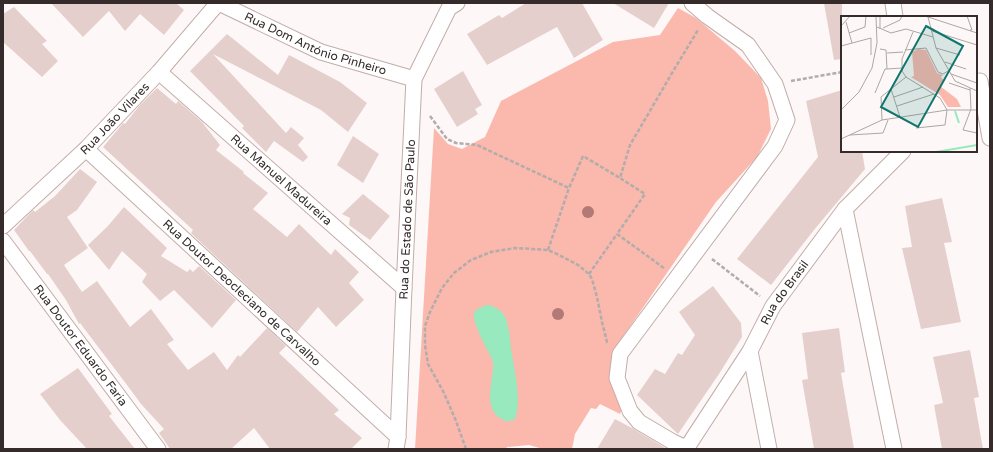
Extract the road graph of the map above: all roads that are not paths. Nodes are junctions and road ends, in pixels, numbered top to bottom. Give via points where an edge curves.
1 (219, 3) edge
2 (457, 3) edge
3 (692, 3) edge
4 (893, 3) edge
5 (895, 16) edge
6 (159, 72) junction
7 (414, 79) junction
8 (982, 79) edge
9 (990, 138) edge
10 (86, 149) junction
11 (902, 152) edge
12 (845, 210) junction
13 (3, 226) edge
14 (3, 241) edge
15 (404, 288) junction
16 (750, 351) junction
17 (397, 443) edge
18 (158, 449) edge
19 (686, 449) edge
20 (769, 449) edge
21 (894, 449) edge

1 - 6 street, Rua João Vilares
1 - 7 street, Rua Dom António Pinheiro via 321,52
2 - 7 street, Rua do Estado de São Paulo via 449,8
3 - 19 street via 748,45 775,84 787,120 776,146 620,354 617,378 630,411 639,422
4 - 5 street
6 - 10 street, Rua João Vilares
6 - 15 street, Rua Manuel Madureira
7 - 15 street, Rua do Estado de São Paulo
8 - 9 street
10 - 13 street, Rua João Vilares
10 - 17 street, Rua Doutor Deocleciano de Carvalho
11 - 12 street, Rua do Brasil
12 - 16 street, Rua do Brasil via 773,306
12 - 21 street
14 - 18 street, Rua Doutor Eduardo Faria
15 - 17 street, Rua do Estado de São Paulo
16 - 19 street, Rua do Brasil
16 - 20 street

